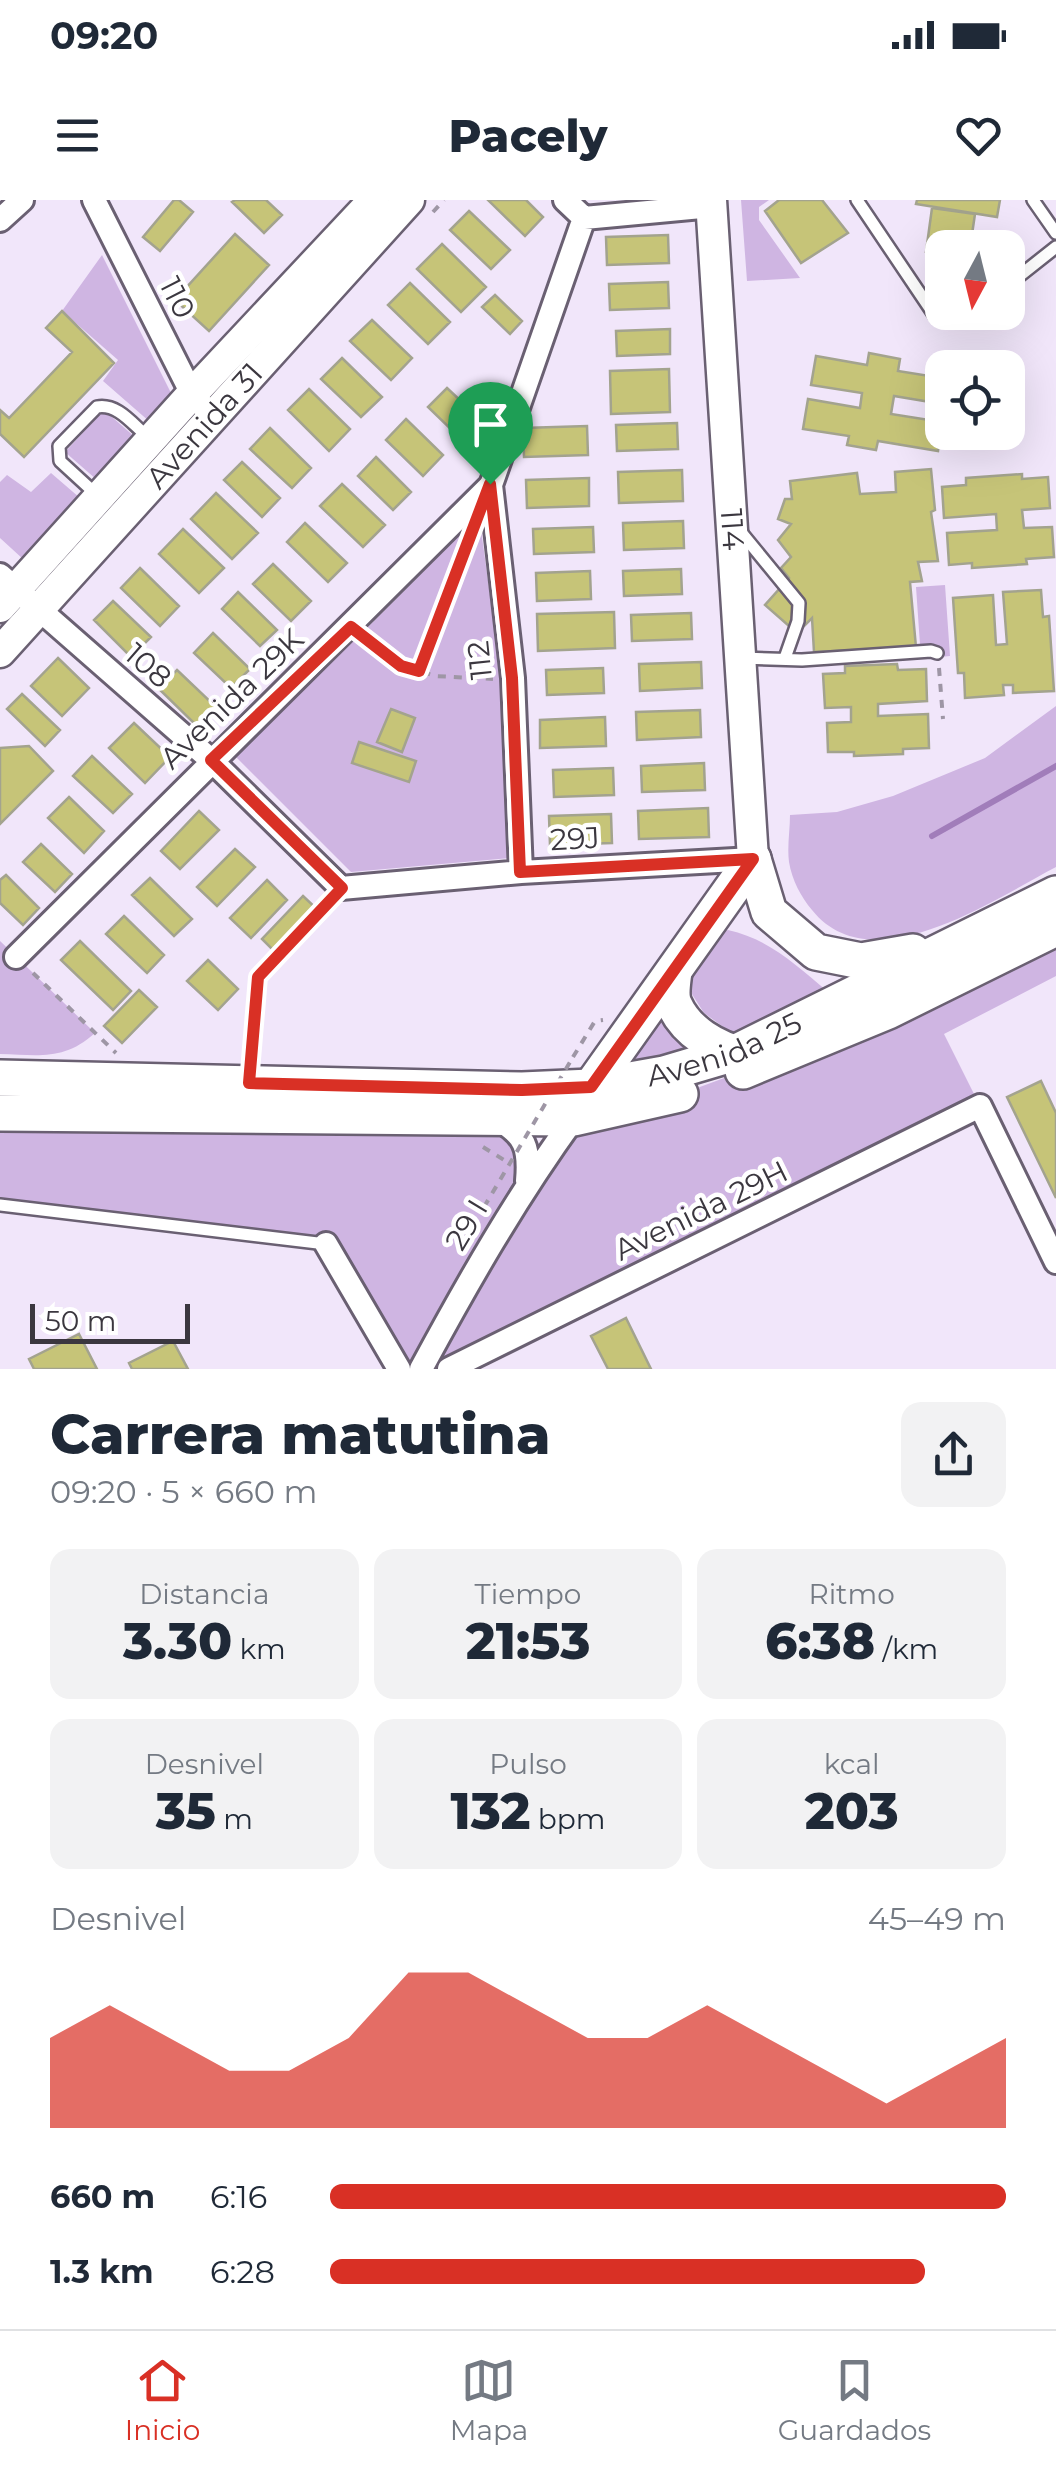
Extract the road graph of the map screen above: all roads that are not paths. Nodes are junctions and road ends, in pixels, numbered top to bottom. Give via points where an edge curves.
1 (22, 200) edge
2 (94, 200) edge
3 (374, 200) edge
4 (409, 200) edge
5 (564, 200) edge
6 (858, 200) edge
7 (1033, 200) edge
8 (711, 203) edge
9 (584, 218) junction
10 (0, 220) edge
11 (1056, 233) edge
12 (1056, 247) edge
13 (1025, 272) edge
14 (925, 301) edge
15 (192, 394) junction
16 (213, 418) junction
17 (151, 440) junction
18 (490, 484) junction
19 (99, 498) junction
20 (732, 517) junction
21 (5, 591) edge
22 (40, 611) junction
23 (0, 652) edge
24 (938, 653) road end
25 (741, 658) junction
26 (786, 658) junction
27 (211, 760) junction
28 (753, 859) junction
29 (520, 872) junction
30 (342, 888) joint
31 (1056, 894) edge
32 (769, 912) junction
33 (708, 923) junction
34 (1056, 928) edge
35 (949, 946) junction
36 (16, 957) road end
37 (674, 971) junction
38 (735, 1053) junction
39 (786, 1055) junction
40 (0, 1078) edge
41 (582, 1103) junction
42 (0, 1113) edge
43 (494, 1117) junction
44 (526, 1184) junction
45 (0, 1205) edge
46 (326, 1244) joint
47 (1056, 1262) edge
48 (399, 1369) edge
49 (420, 1369) edge
50 (449, 1369) edge

1 - 10 street
2 - 15 street, 110
3 - 15 main road, Avenida 31
4 - 16 main road, Avenida 31
5 - 9 street
6 - 14 lane
7 - 11 lane
8 - 9 street
8 - 20 main road, 114
9 - 18 street, 112
12 - 13 lane
15 - 16 street, 110
15 - 17 main road, Avenida 31
16 - 22 main road, Avenida 31
17 - 19 main road, Avenida 31
17 - 19 lane via 105,405 60,446 60,461
18 - 27 street, Avenida 29K
18 - 29 street, 112 via 512,678
19 - 21 main road, Avenida 31
20 - 25 main road, 114
20 - 26 lane via 799,604
21 - 22 street, 108
22 - 23 main road, Avenida 31
22 - 27 street, 108
24 - 26 lane
25 - 26 lane
25 - 28 main road, 114
27 - 30 street, 108
27 - 36 street, Avenida 29K
28 - 29 street, 29J
28 - 32 main road
28 - 33 main road
29 - 30 street, 29J
31 - 35 main road, Avenida 25
32 - 33 main road via 732,909
32 - 35 main road via 816,952 861,961
33 - 37 main road
34 - 39 main road, Avenida 25
35 - 38 main road, Avenida 25
37 - 38 main road via 672,1001 689,1026
37 - 41 main road
38 - 39 main road
38 - 41 main road, Avenida 25
39 - 41 main road, Avenida 25 via 689,1092
40 - 41 main road, Avenida 25 via 522,1090
41 - 43 main road, Avenida 25
41 - 44 street, 29 I
42 - 43 main road, Avenida 25
43 - 44 street via 515,1129 529,1153
44 - 49 street, 29 I
45 - 46 lane
46 - 48 street
47 - 50 street, Avenida 29H via 980,1106

